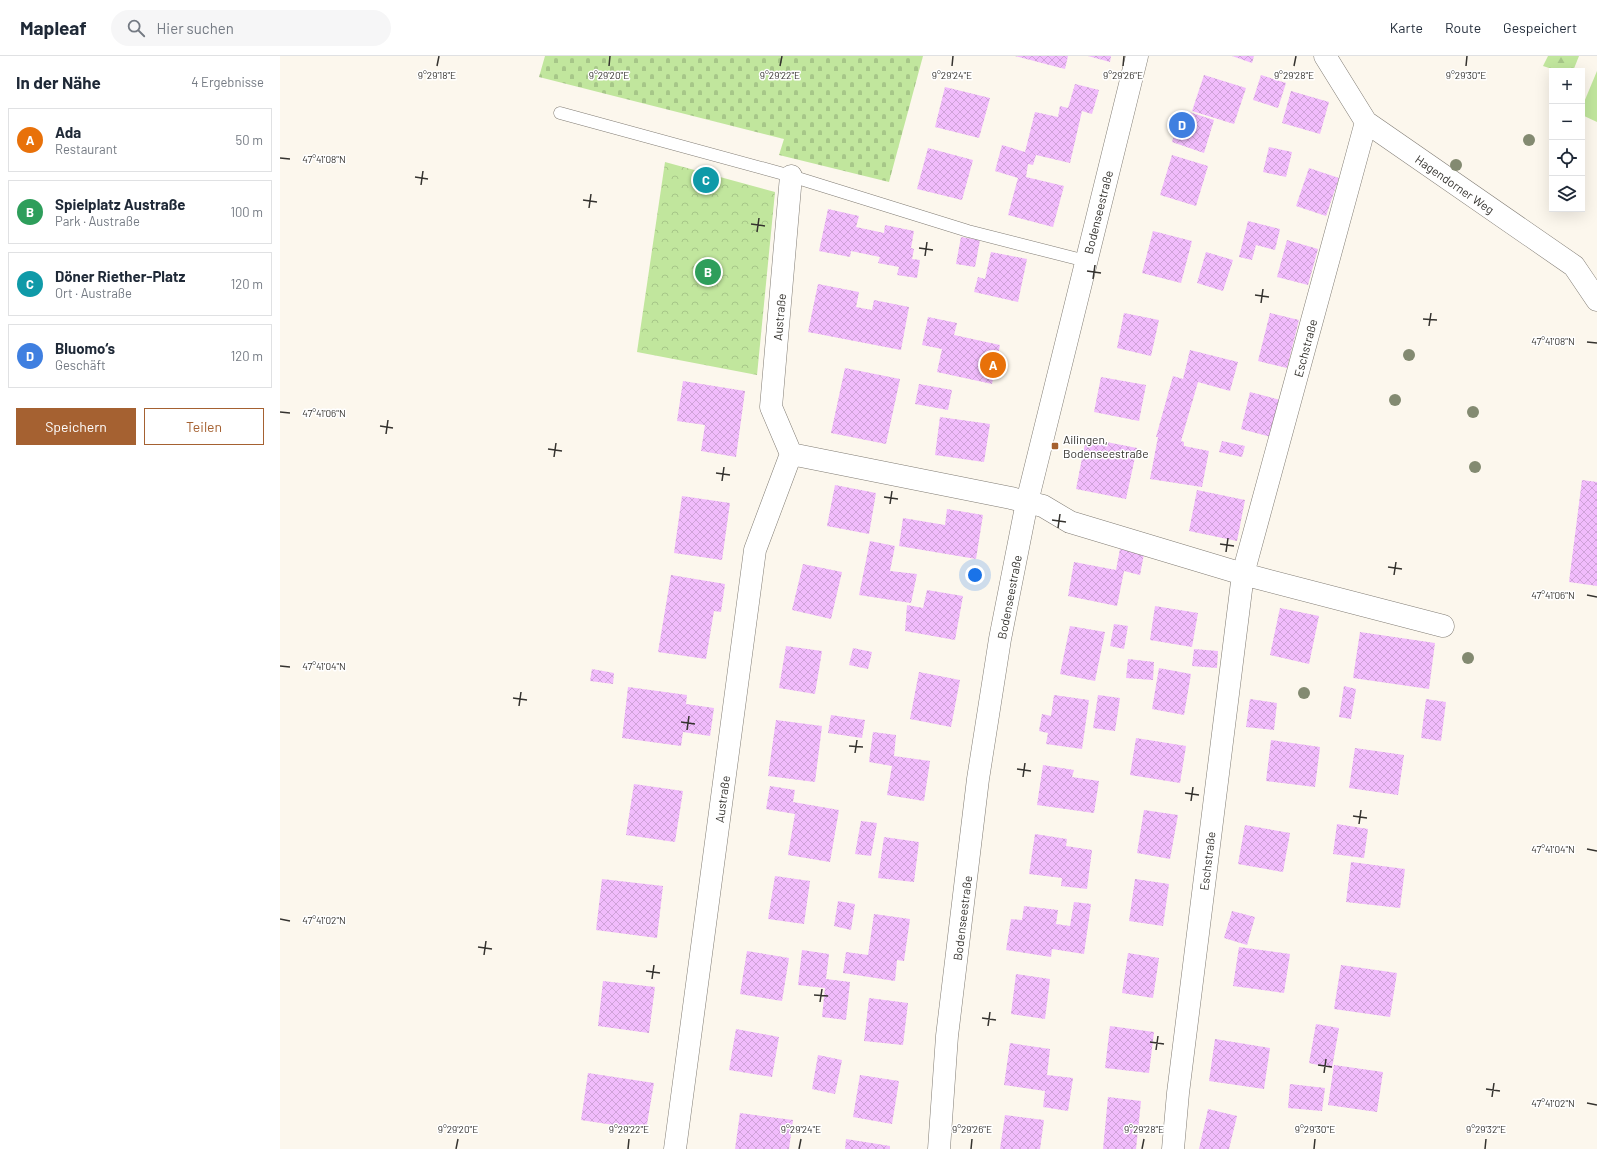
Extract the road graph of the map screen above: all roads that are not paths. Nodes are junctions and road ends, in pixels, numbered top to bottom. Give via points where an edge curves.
1 (1137, 56) edge
2 (1325, 56) edge
3 (560, 113) dead end
4 (1366, 122) junction
5 (791, 176) junction
6 (1086, 261) junction
7 (1597, 300) edge
8 (790, 454) junction
9 (1027, 502) junction
10 (1243, 574) junction
11 (1443, 626) dead end
12 (675, 1149) edge
13 (939, 1149) edge
14 (1173, 1149) edge

1 - 6 street, Bodenseestraße
2 - 4 street, Hagendorner Weg
3 - 5 lane
4 - 7 street, Hagendorner Weg via 1574,266
4 - 10 street, Eschstraße
5 - 6 lane via 968,230
5 - 8 street, Austraße via 771,407
6 - 9 street, Bodenseestraße
8 - 9 street
8 - 12 street, Austraße via 755,550
9 - 10 street via 1043,506 1070,522
9 - 13 street, Bodenseestraße via 1000,639 978,779 947,1036
10 - 11 street
10 - 14 street, Eschstraße

